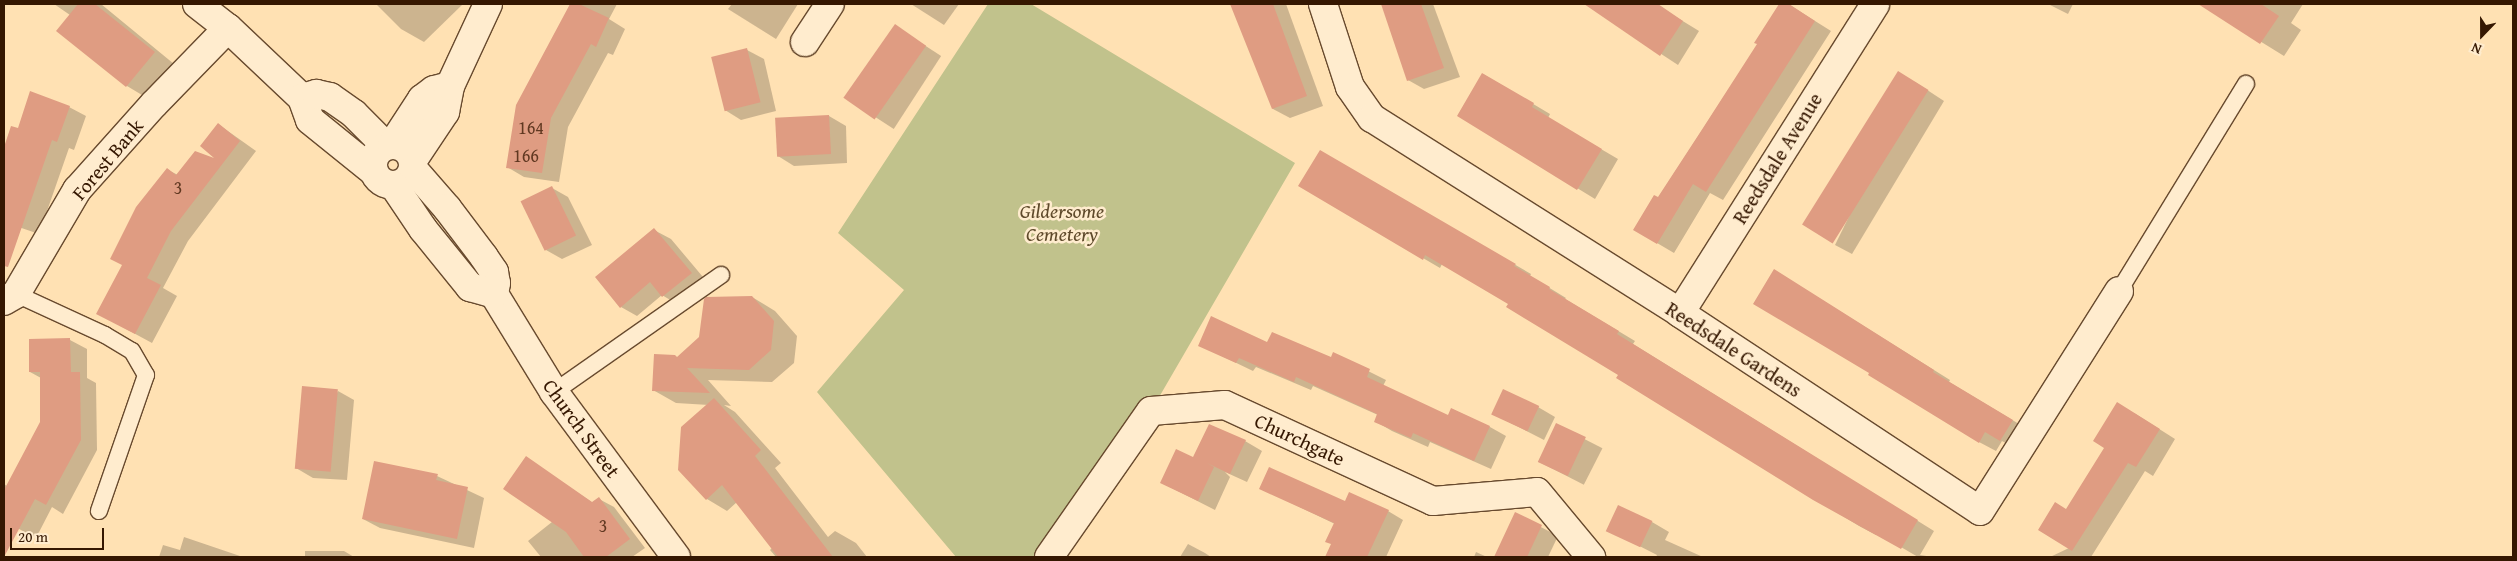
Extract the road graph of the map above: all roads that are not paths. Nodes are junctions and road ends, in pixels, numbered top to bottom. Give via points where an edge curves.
1 (197, 4) edge
2 (488, 4) edge
3 (830, 4) edge
4 (1323, 4) edge
5 (1874, 4) edge
6 (228, 28) junction
7 (805, 42) dead end
8 (2246, 84) dead end
9 (395, 163) junction
10 (722, 275) dead end
11 (2119, 290) joint
12 (10, 298) edge
13 (1680, 313) junction
14 (554, 392) junction
15 (99, 511) dead end
16 (674, 557) edge
17 (1049, 557) edge
18 (1591, 557) edge

1 - 6 street
2 - 9 street via 450,86 445,112
3 - 7 street
4 - 13 street, Reedsdale Gardens via 1350,87 1372,118
5 - 13 street, Reedsdale Avenue
6 - 9 street, Church Street via 302,98 316,94 330,97 354,114
6 - 12 street, Forest Bank via 154,104 78,190
8 - 11 lane
9 - 14 street, Church Street via 447,208 494,272 494,294
10 - 14 lane
11 - 13 street, Reedsdale Gardens via 1980,511
12 - 15 lane via 105,335 132,351 146,375
14 - 16 street, Church Street
17 - 18 street, Churchgate via 1150,411 1225,405 1432,501 1537,492

